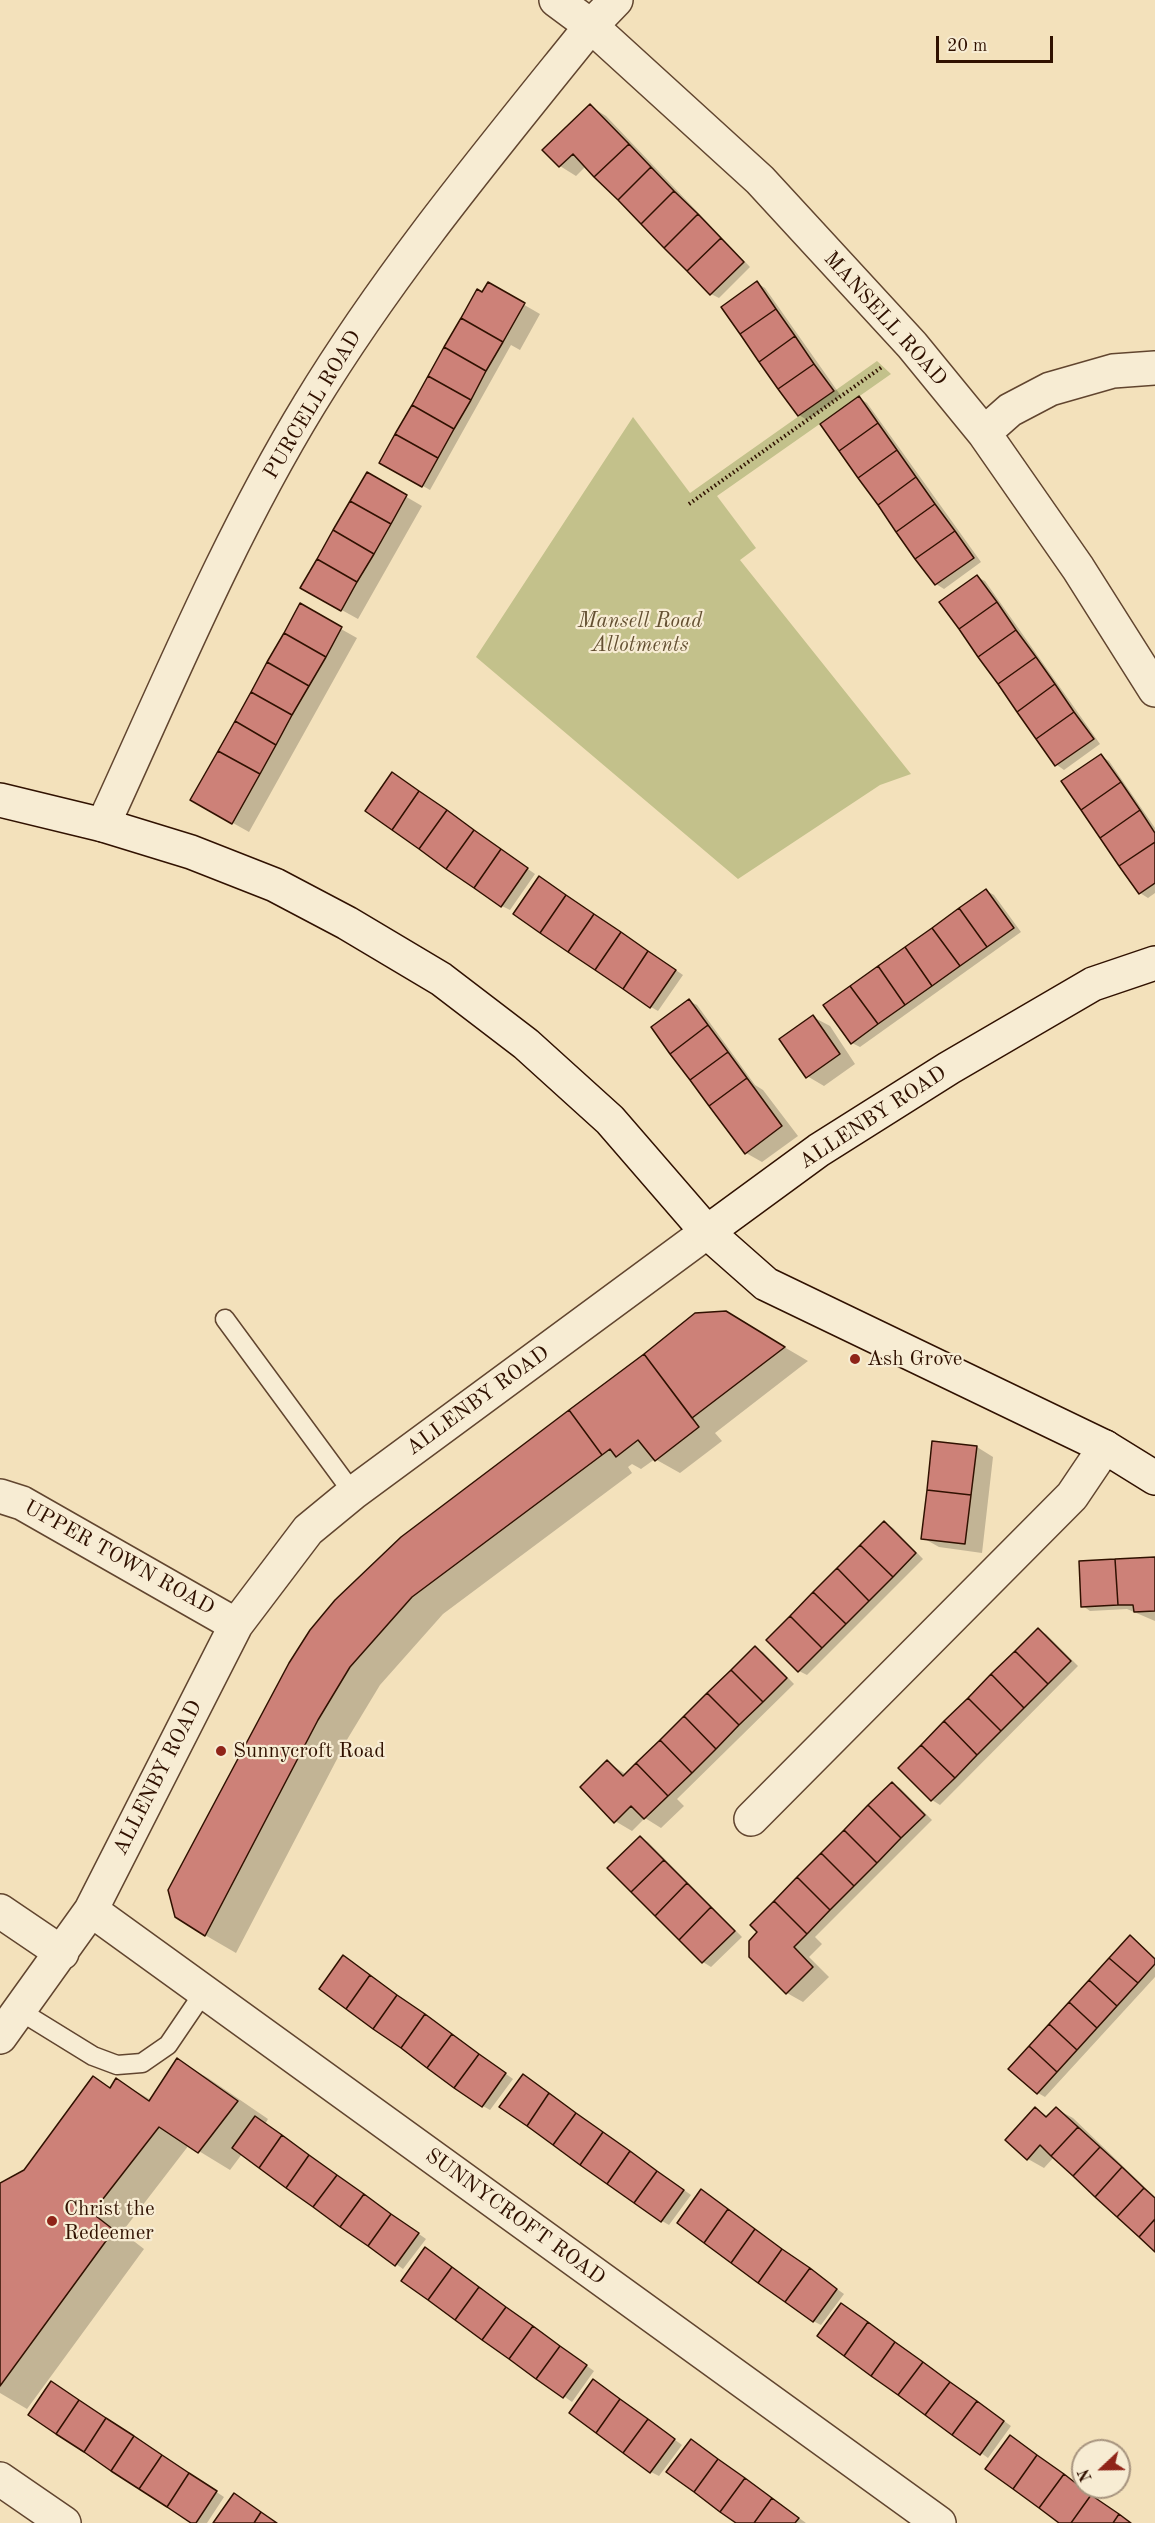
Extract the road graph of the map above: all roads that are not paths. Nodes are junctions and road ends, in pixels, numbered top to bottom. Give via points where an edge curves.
1 (556, 0) edge
2 (616, 0) edge
3 (591, 26) junction
4 (1155, 368) edge
5 (984, 433) junction
6 (1155, 690) edge
7 (0, 800) edge
8 (103, 825) junction
9 (1155, 963) edge
10 (707, 1232) junction
11 (225, 1319) dead end
12 (1105, 1447) junction
13 (1155, 1478) edge
14 (353, 1493) junction
15 (0, 1496) edge
16 (236, 1624) junction
17 (751, 1819) dead end
18 (91, 1910) junction
19 (0, 1911) edge
20 (62, 1953) junction
21 (204, 1992) junction
22 (20, 2011) junction
23 (0, 2037) edge
24 (0, 2479) edge
25 (64, 2523) edge
26 (939, 2523) edge

1 - 3 street, MANSELL ROAD
2 - 3 street, PURCELL ROAD
3 - 5 street, MANSELL ROAD via 760,180 912,345
3 - 8 street, PURCELL ROAD via 388,285 309,405 239,530
4 - 5 street via 1113,371 1050,389 1010,410
5 - 6 street, MANSELL ROAD via 1078,568
7 - 8 street
8 - 10 street via 191,852 275,885 441,979 526,1044 610,1120
9 - 10 street, ALLENBY ROAD via 1093,984 949,1068 819,1150
10 - 12 street via 766,1284
10 - 14 street, ALLENBY ROAD
11 - 14 lane
12 - 13 street
12 - 17 street via 1072,1496
14 - 16 street, ALLENBY ROAD via 308,1530
15 - 16 street, UPPER TOWN ROAD via 22,1503
16 - 18 street, ALLENBY ROAD
18 - 20 street, ALLENBY ROAD
18 - 21 street, SUNNYCROFT ROAD
19 - 20 street
20 - 22 street, ALLENBY ROAD
21 - 22 lane via 168,2045 142,2063 117,2066 93,2056
21 - 26 street, SUNNYCROFT ROAD
22 - 23 street, ALLENBY ROAD
24 - 25 street

